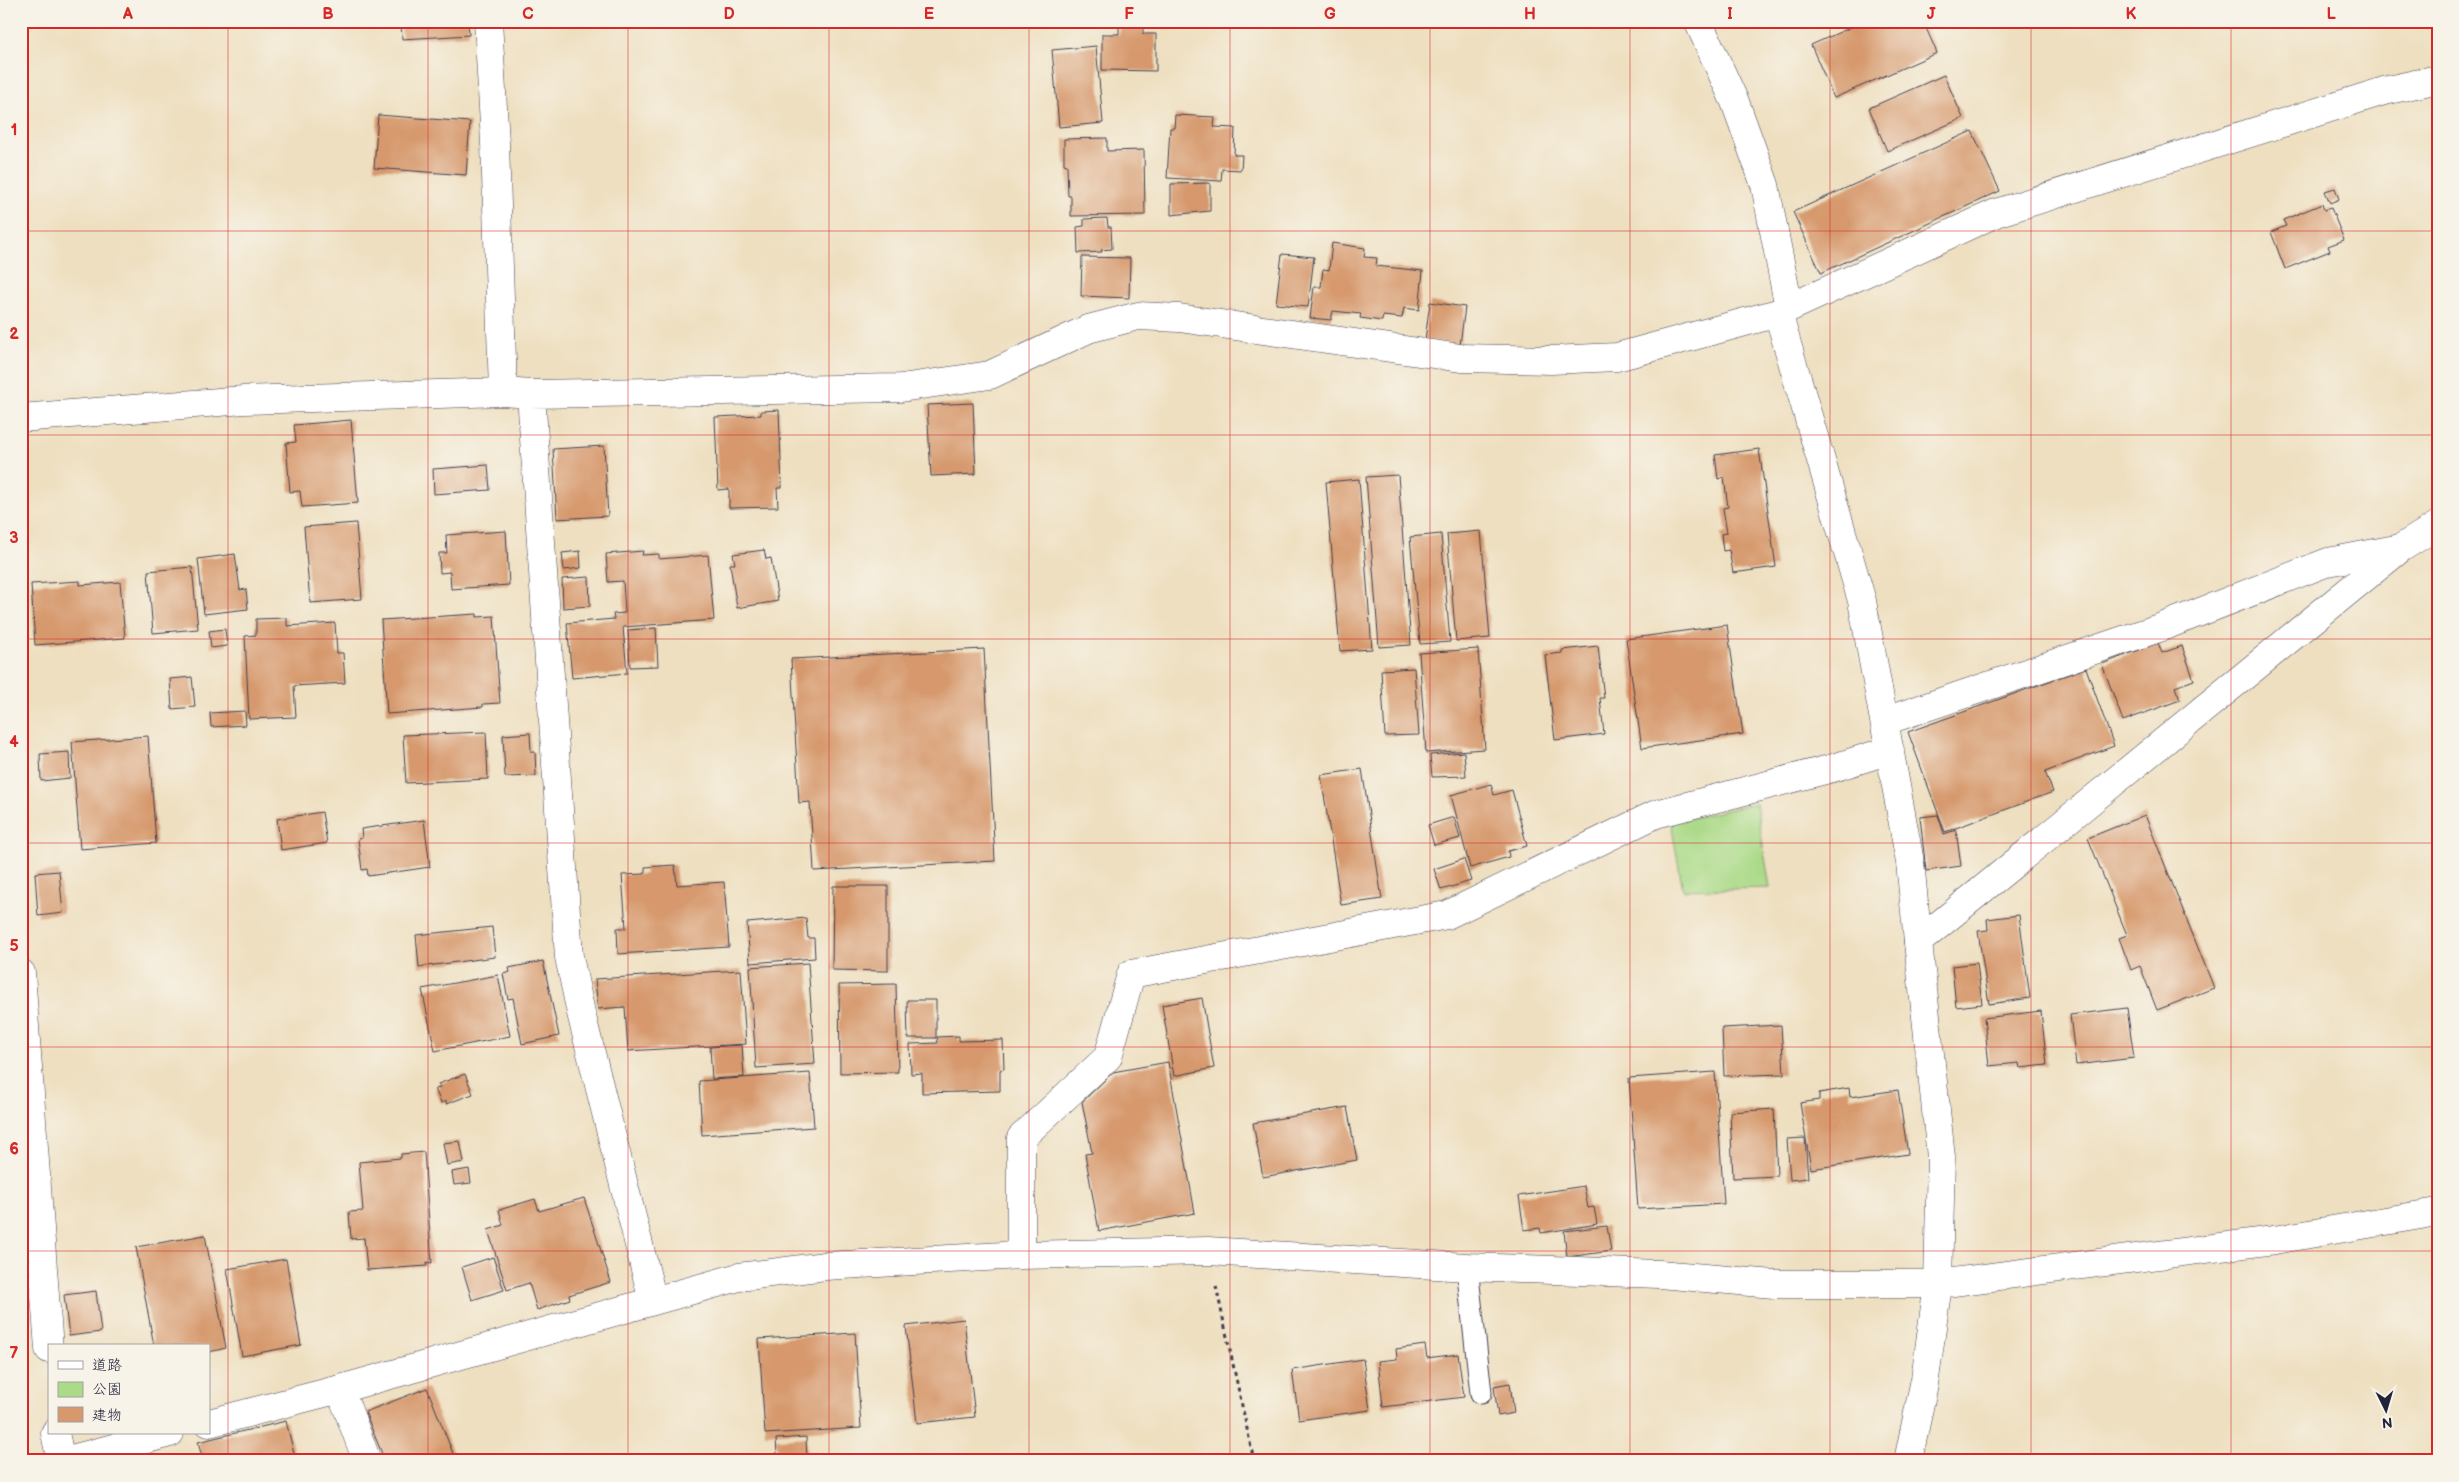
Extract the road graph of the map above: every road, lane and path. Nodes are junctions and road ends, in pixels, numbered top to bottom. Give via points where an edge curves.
1 (488, 21) edge
2 (1698, 21) edge
3 (2438, 80) edge
4 (1784, 311) junction
5 (503, 392) junction
6 (532, 394) junction
7 (21, 418) edge
8 (2438, 525) edge
9 (2401, 548) junction
10 (1885, 721) junction
11 (1890, 750) junction
12 (1918, 942) junction
13 (21, 973) edge
14 (2438, 1212) edge
15 (1208, 1252) junction
16 (1021, 1255) junction
17 (1467, 1267) junction
18 (1938, 1284) junction
19 (653, 1301) junction
20 (49, 1344) edge
21 (340, 1389) junction
22 (1481, 1393) dead end
23 (210, 1423) edge
24 (55, 1434) edge
25 (166, 1434) edge
26 (62, 1461) edge
27 (367, 1461) edge
28 (1254, 1461) edge
29 (1908, 1461) edge

1 - 5 street
2 - 4 street via 1735,102 1765,184
3 - 4 street via 2384,91 1996,213
4 - 6 street via 1617,358 1551,360 1461,358 1179,318 1138,316 1088,329 990,375 901,388
4 - 10 street via 1862,601
5 - 6 street
5 - 7 street via 244,400
6 - 19 street via 569,957
8 - 9 street
9 - 10 street via 2328,562 2162,627
9 - 12 street
10 - 11 street
11 - 12 street via 1910,862
11 - 16 street via 1656,814 1447,915 1131,974 1108,1057 1020,1138
12 - 18 street via 1941,1157
13 - 20 street
14 - 18 street via 2274,1240
15 - 16 street
15 - 17 street
15 - 28 path
16 - 19 street via 825,1266 738,1277
17 - 18 street via 1659,1274 1774,1284
17 - 22 lane
18 - 29 street via 1925,1379
19 - 21 street
21 - 23 street
21 - 27 street
24 - 26 street
25 - 26 street

